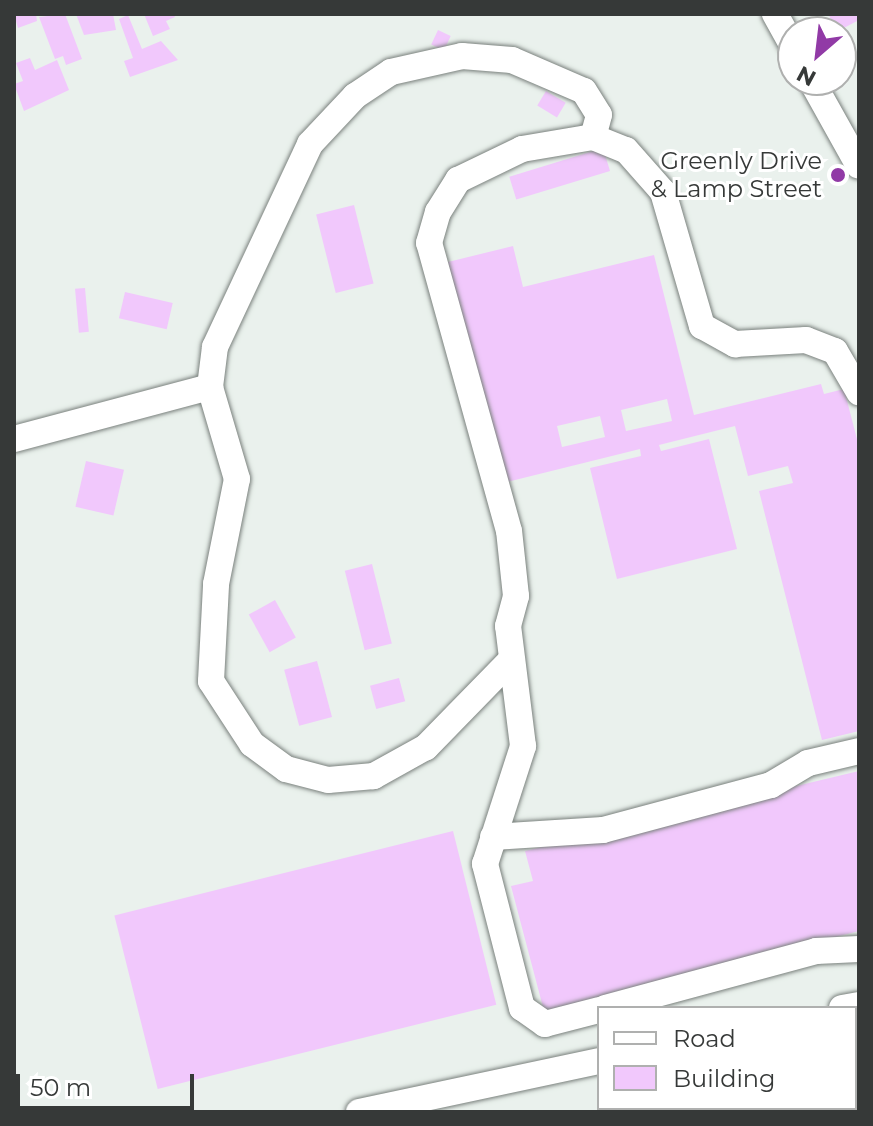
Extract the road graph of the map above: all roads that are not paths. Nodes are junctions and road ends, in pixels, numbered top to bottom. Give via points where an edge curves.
1 (820, 96) edge
2 (593, 137) junction
3 (859, 166) edge
4 (210, 387) junction
5 (859, 392) edge
6 (14, 439) edge
7 (511, 660) junction
8 (859, 751) edge
9 (493, 837) junction
10 (859, 949) edge
11 (612, 1006) edge
12 (597, 1011) edge
13 (597, 1062) edge
14 (446, 1104) edge
15 (359, 1112) edge

1 - 3 street
2 - 4 street via 599,115 584,91 512,60 462,56 391,72 355,96 310,144 215,347
2 - 5 street via 626,150 663,192 702,326 735,344 806,340 835,351
2 - 7 street via 483,162 458,180 429,243 509,531
4 - 6 street
4 - 7 street via 237,479 216,584 211,681 252,744 286,769 328,780 374,776 426,747
7 - 9 street via 523,746
8 - 9 street via 808,763 771,785 603,830
9 - 12 street via 485,864 522,1008 545,1024
10 - 11 street via 816,951
13 - 14 street
14 - 15 street

